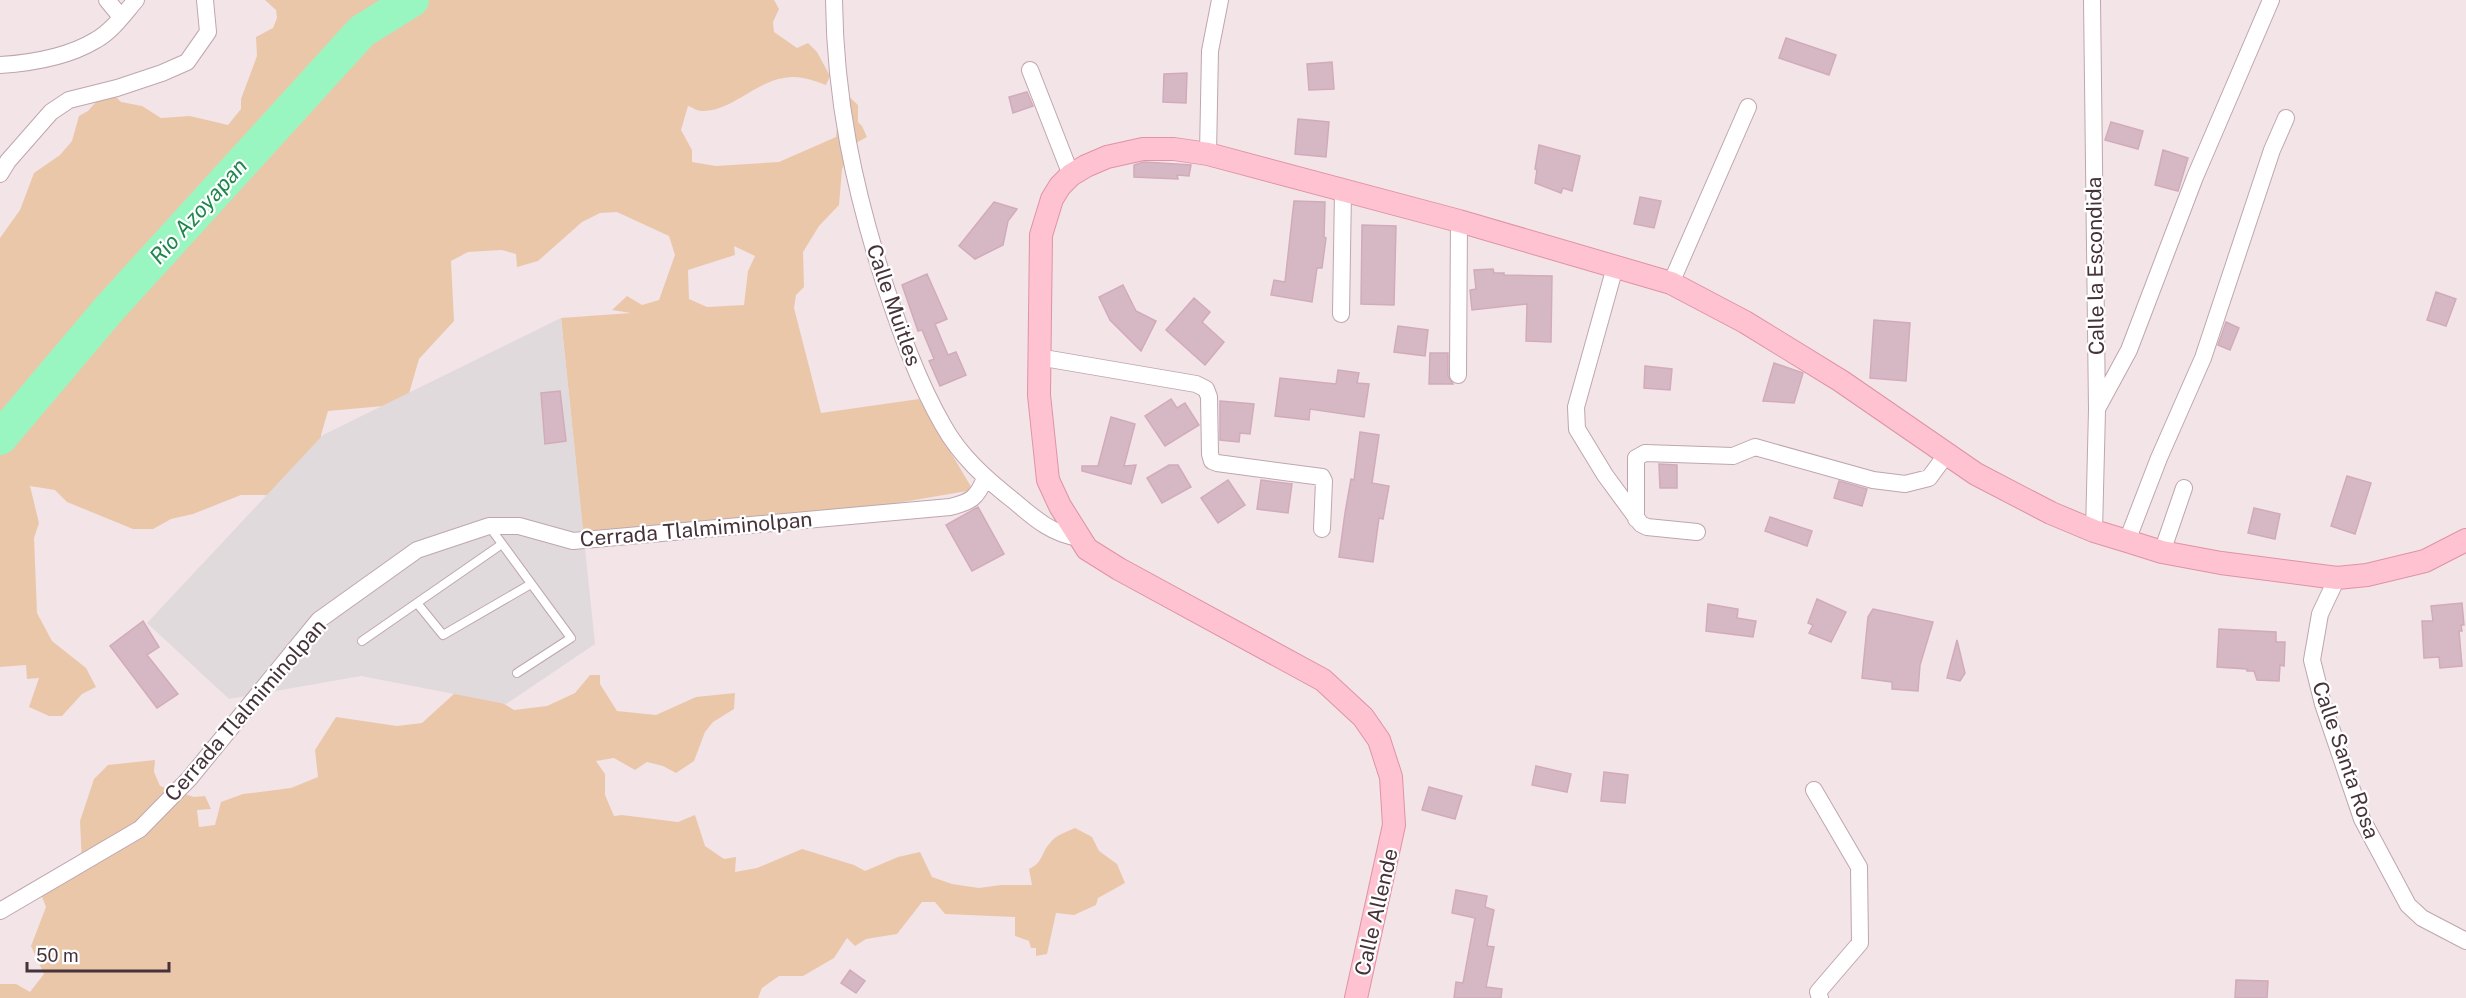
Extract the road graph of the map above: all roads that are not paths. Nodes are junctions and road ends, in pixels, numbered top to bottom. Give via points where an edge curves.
1 (107, 0) edge
2 (136, 0) edge
3 (205, 0) edge
4 (834, 0) edge
5 (1220, 0) edge
6 (2092, 0) edge
7 (2271, 0) edge
8 (121, 17) junction
9 (0, 65) edge
10 (1030, 70) dead end
11 (1748, 107) dead end
12 (2286, 118) dead end
13 (1208, 154) junction
14 (0, 174) edge
15 (1071, 175) junction
16 (1343, 191) junction
17 (1459, 220) junction
18 (1615, 267) junction
19 (1671, 283) junction
20 (1341, 314) dead end
21 (1038, 357) junction
22 (1458, 375) dead end
23 (2097, 410) junction
24 (1946, 455) junction
25 (985, 478) junction
26 (2184, 488) dead end
27 (1636, 519) junction
28 (489, 526) junction
29 (1322, 529) dead end
30 (2094, 531) junction
31 (1697, 532) dead end
32 (1080, 538) junction
33 (2466, 540) edge
34 (2127, 541) junction
35 (502, 544) junction
36 (2162, 552) junction
37 (2337, 578) junction
38 (531, 584) junction
39 (417, 603) junction
40 (362, 641) dead end
41 (517, 673) dead end
42 (1814, 790) dead end
43 (0, 911) edge
44 (2466, 941) edge
45 (1356, 998) edge
46 (1820, 998) edge

1 - 8 street
2 - 8 street
3 - 14 street via 207,32 187,62 117,88 69,100 51,112
4 - 25 street, Calle Muitles via 834,47 844,128 856,187 900,332 943,426
5 - 13 street via 1210,51
6 - 23 street, Calle la Escondida
7 - 23 street via 2195,177 2129,350
8 - 9 street via 96,40 58,57
10 - 15 street
11 - 19 street
12 - 34 street via 2203,358 2158,458
13 - 15 street via 1143,149 1107,157
13 - 16 street
15 - 21 street, Calle Allende via 1052,199 1041,235
16 - 17 street
16 - 20 street
17 - 18 street
17 - 22 street
18 - 19 street
18 - 27 street via 1575,417 1577,429
19 - 24 street via 1841,381
21 - 29 street via 1196,384 1206,389 1212,460 1322,477
21 - 32 street, Calle Allende via 1048,480
23 - 30 street, Calle la Escondida
24 - 27 street via 1929,478 1905,484 1873,480 1755,447 1733,456 1645,453 1636,462
24 - 30 street via 2051,513
25 - 28 street, Cerrada Tlalmiminolpan via 978,495 950,507 573,541 519,526
25 - 32 street, Calle Muitles via 1039,522 1065,536
26 - 36 street
27 - 31 street via 1647,527
28 - 35 lane
28 - 43 street, Cerrada Tlalmiminolpan via 417,550 319,620 189,779 140,829
30 - 34 street
32 - 45 street, Calle Allende via 1100,558 1323,680 1363,717 1379,740 1391,777 1394,825
33 - 37 street via 2425,561 2367,576
34 - 36 street
35 - 38 lane
35 - 39 lane
36 - 37 street
37 - 44 street, Calle Santa Rosa via 2320,614 2312,660 2362,819 2408,904 2422,918
38 - 39 lane via 442,635
38 - 41 lane via 571,638
39 - 40 lane
42 - 46 street via 1859,867 1860,943 1818,992

